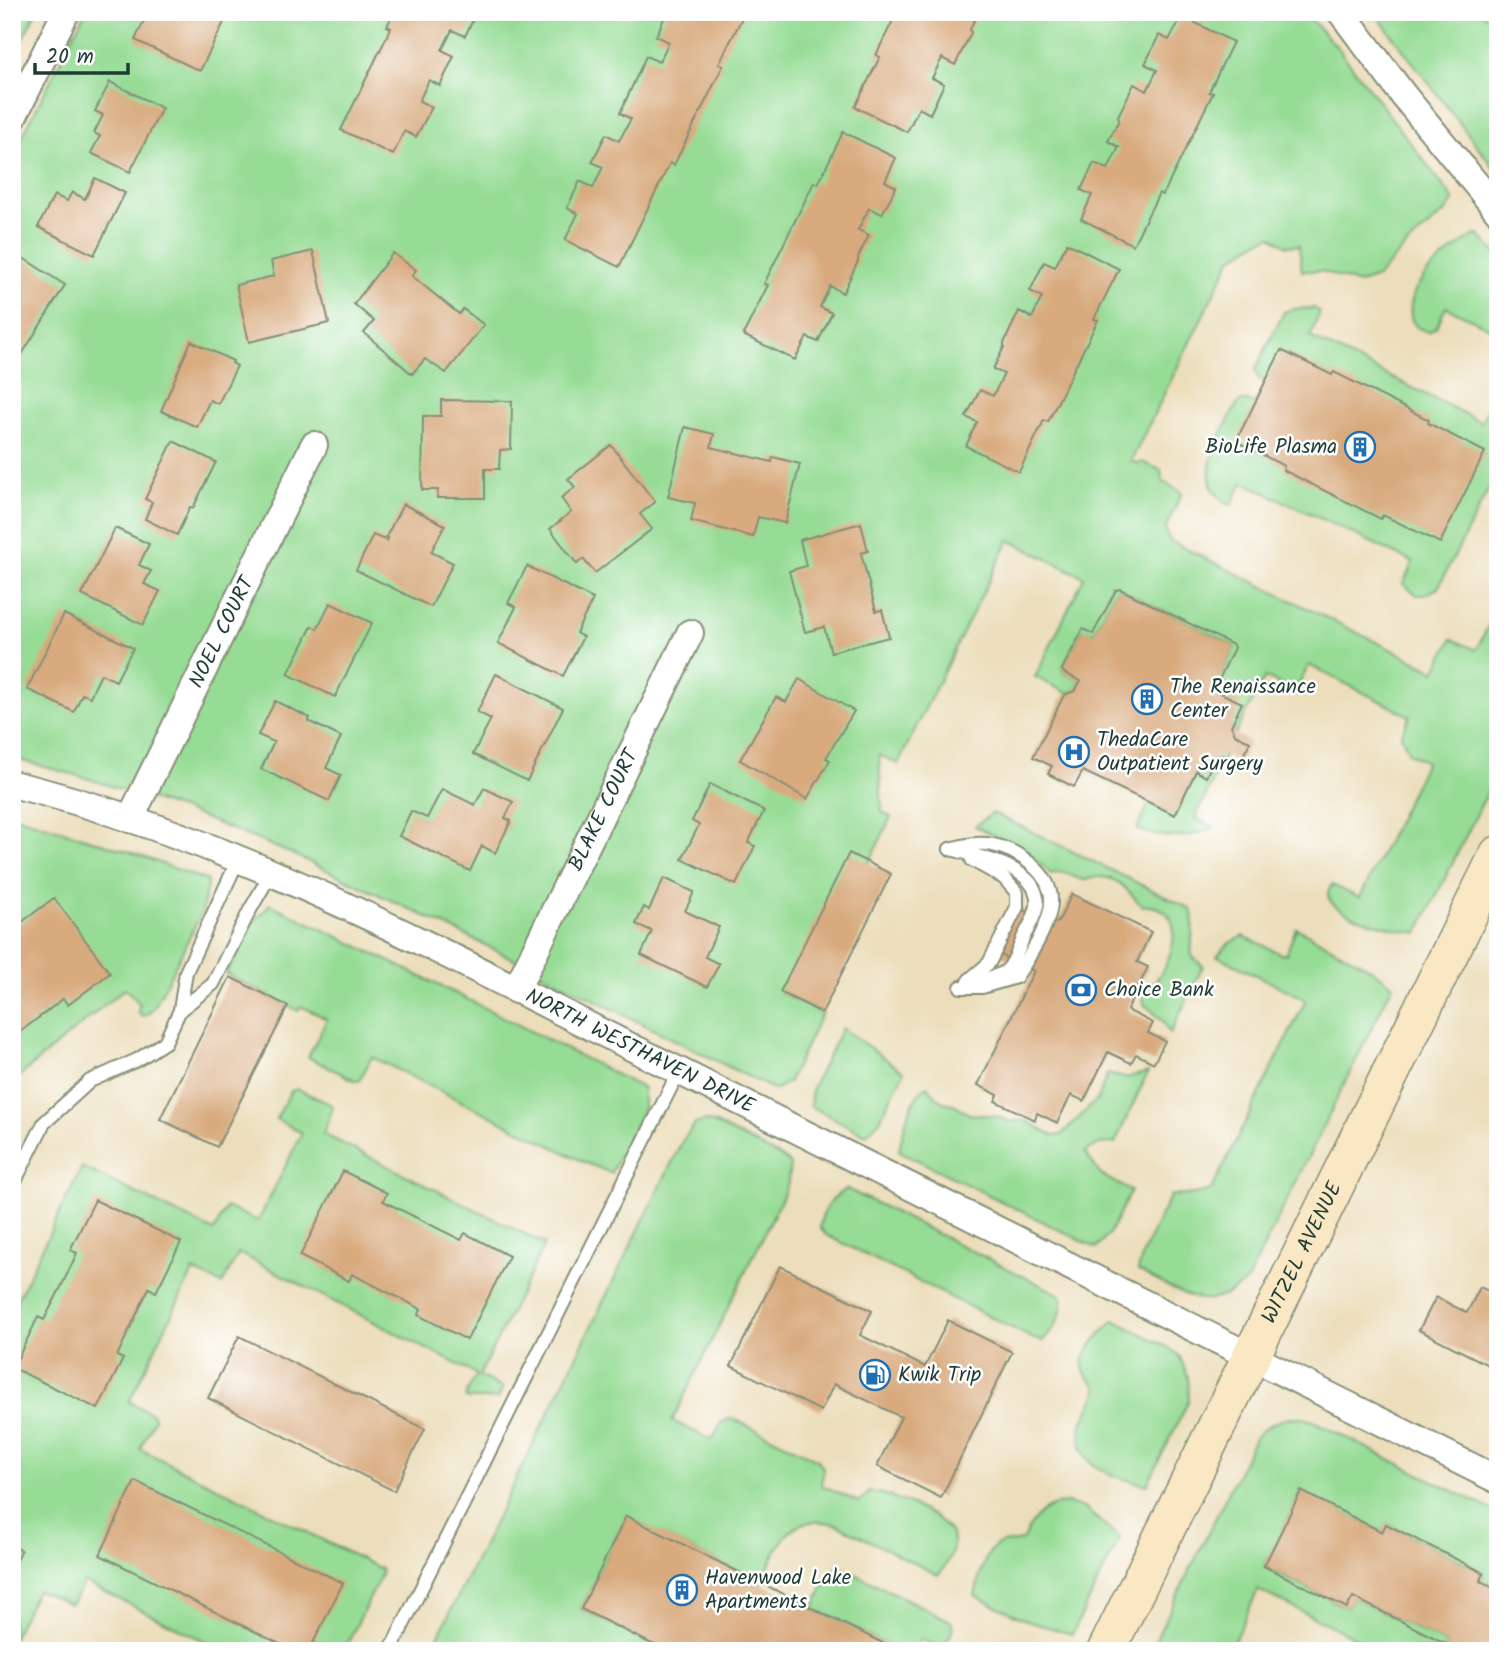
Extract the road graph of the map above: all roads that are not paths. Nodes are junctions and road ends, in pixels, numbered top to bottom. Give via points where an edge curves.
1 (66, 12) edge
2 (1341, 12) edge
3 (12, 119) edge
4 (1498, 211) edge
5 (314, 445) dead end
6 (690, 633) dead end
7 (12, 784) edge
8 (130, 819) junction
9 (1498, 855) edge
10 (238, 860) junction
11 (271, 873) junction
12 (961, 987) joint
13 (516, 989) junction
14 (180, 1010) junction
15 (679, 1071) junction
16 (12, 1187) edge
17 (1251, 1358) junction
18 (1498, 1480) edge
19 (390, 1651) edge
20 (1106, 1651) edge

1 - 3 street
2 - 4 street
5 - 8 street, NOEL COURT
6 - 13 street, BLAKE COURT
7 - 8 street, NORTH WESTHAVEN DRIVE
8 - 10 street, NORTH WESTHAVEN DRIVE
9 - 17 main road, WITZEL AVENUE
10 - 11 street, NORTH WESTHAVEN DRIVE
10 - 14 lane via 186,972
11 - 13 street, NORTH WESTHAVEN DRIVE
11 - 14 lane via 213,984
12 - 12 lane via 982,987 1016,977 1051,906 1051,893 1042,875 1015,853 994,845 972,843 950,849 1004,878 1017,893 1017,907 989,963
13 - 15 street, NORTH WESTHAVEN DRIVE
14 - 16 lane via 165,1042 90,1081 44,1123
15 - 17 street, NORTH WESTHAVEN DRIVE
15 - 19 lane
17 - 18 street, NORTH WESTHAVEN DRIVE
17 - 20 main road, WITZEL AVENUE

